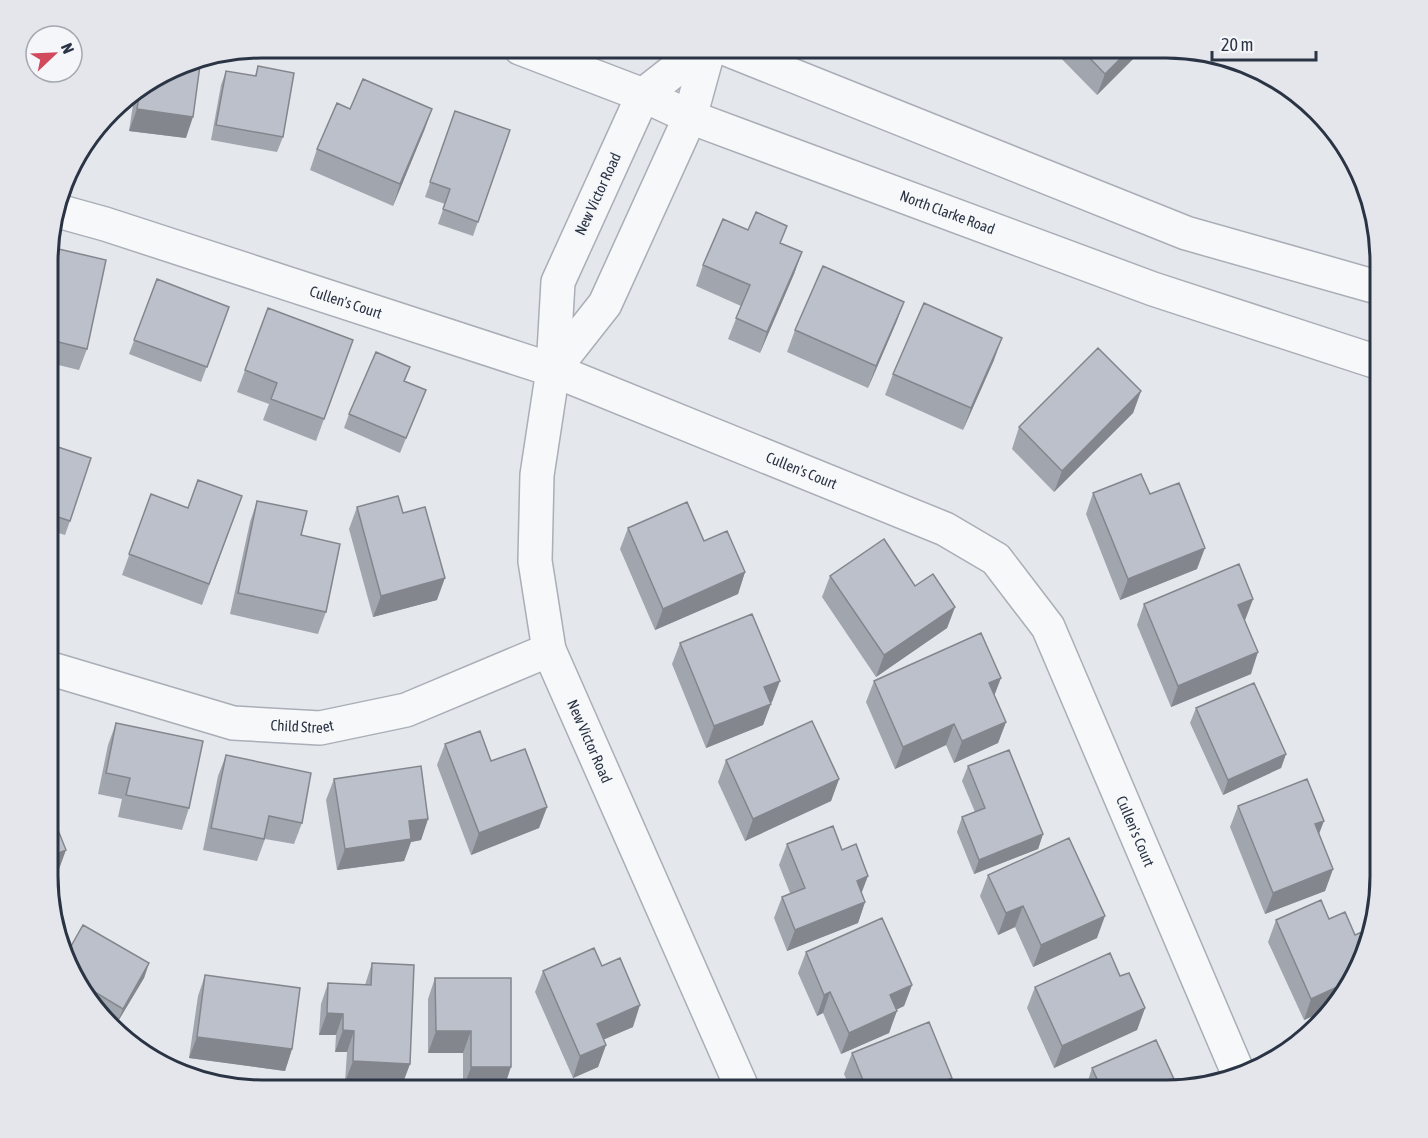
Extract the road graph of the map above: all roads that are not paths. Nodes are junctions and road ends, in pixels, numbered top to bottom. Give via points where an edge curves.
1 (547, 58) edge
2 (690, 58) edge
3 (706, 58) edge
4 (750, 59) edge
5 (643, 95) junction
6 (690, 117) junction
7 (64, 214) edge
8 (1370, 285) edge
9 (1370, 360) edge
10 (553, 369) junction
11 (549, 650) junction
12 (59, 671) edge
13 (1236, 1067) edge
14 (738, 1080) edge

1 - 5 street, North Clarke Road
2 - 5 street, New Victor Road
3 - 6 street
4 - 8 street via 1186,233
5 - 6 street, North Clarke Road
5 - 10 street, New Victor Road via 558,282
6 - 9 street, North Clarke Road via 1154,289
6 - 10 street via 605,304
7 - 10 street, Cullen's Court
10 - 11 street, New Victor Road via 537,476 535,561
10 - 13 street, Cullen's Court via 945,529 996,559 1048,627
11 - 12 street, Child Street via 406,710 320,728 233,723
11 - 14 street, New Victor Road

